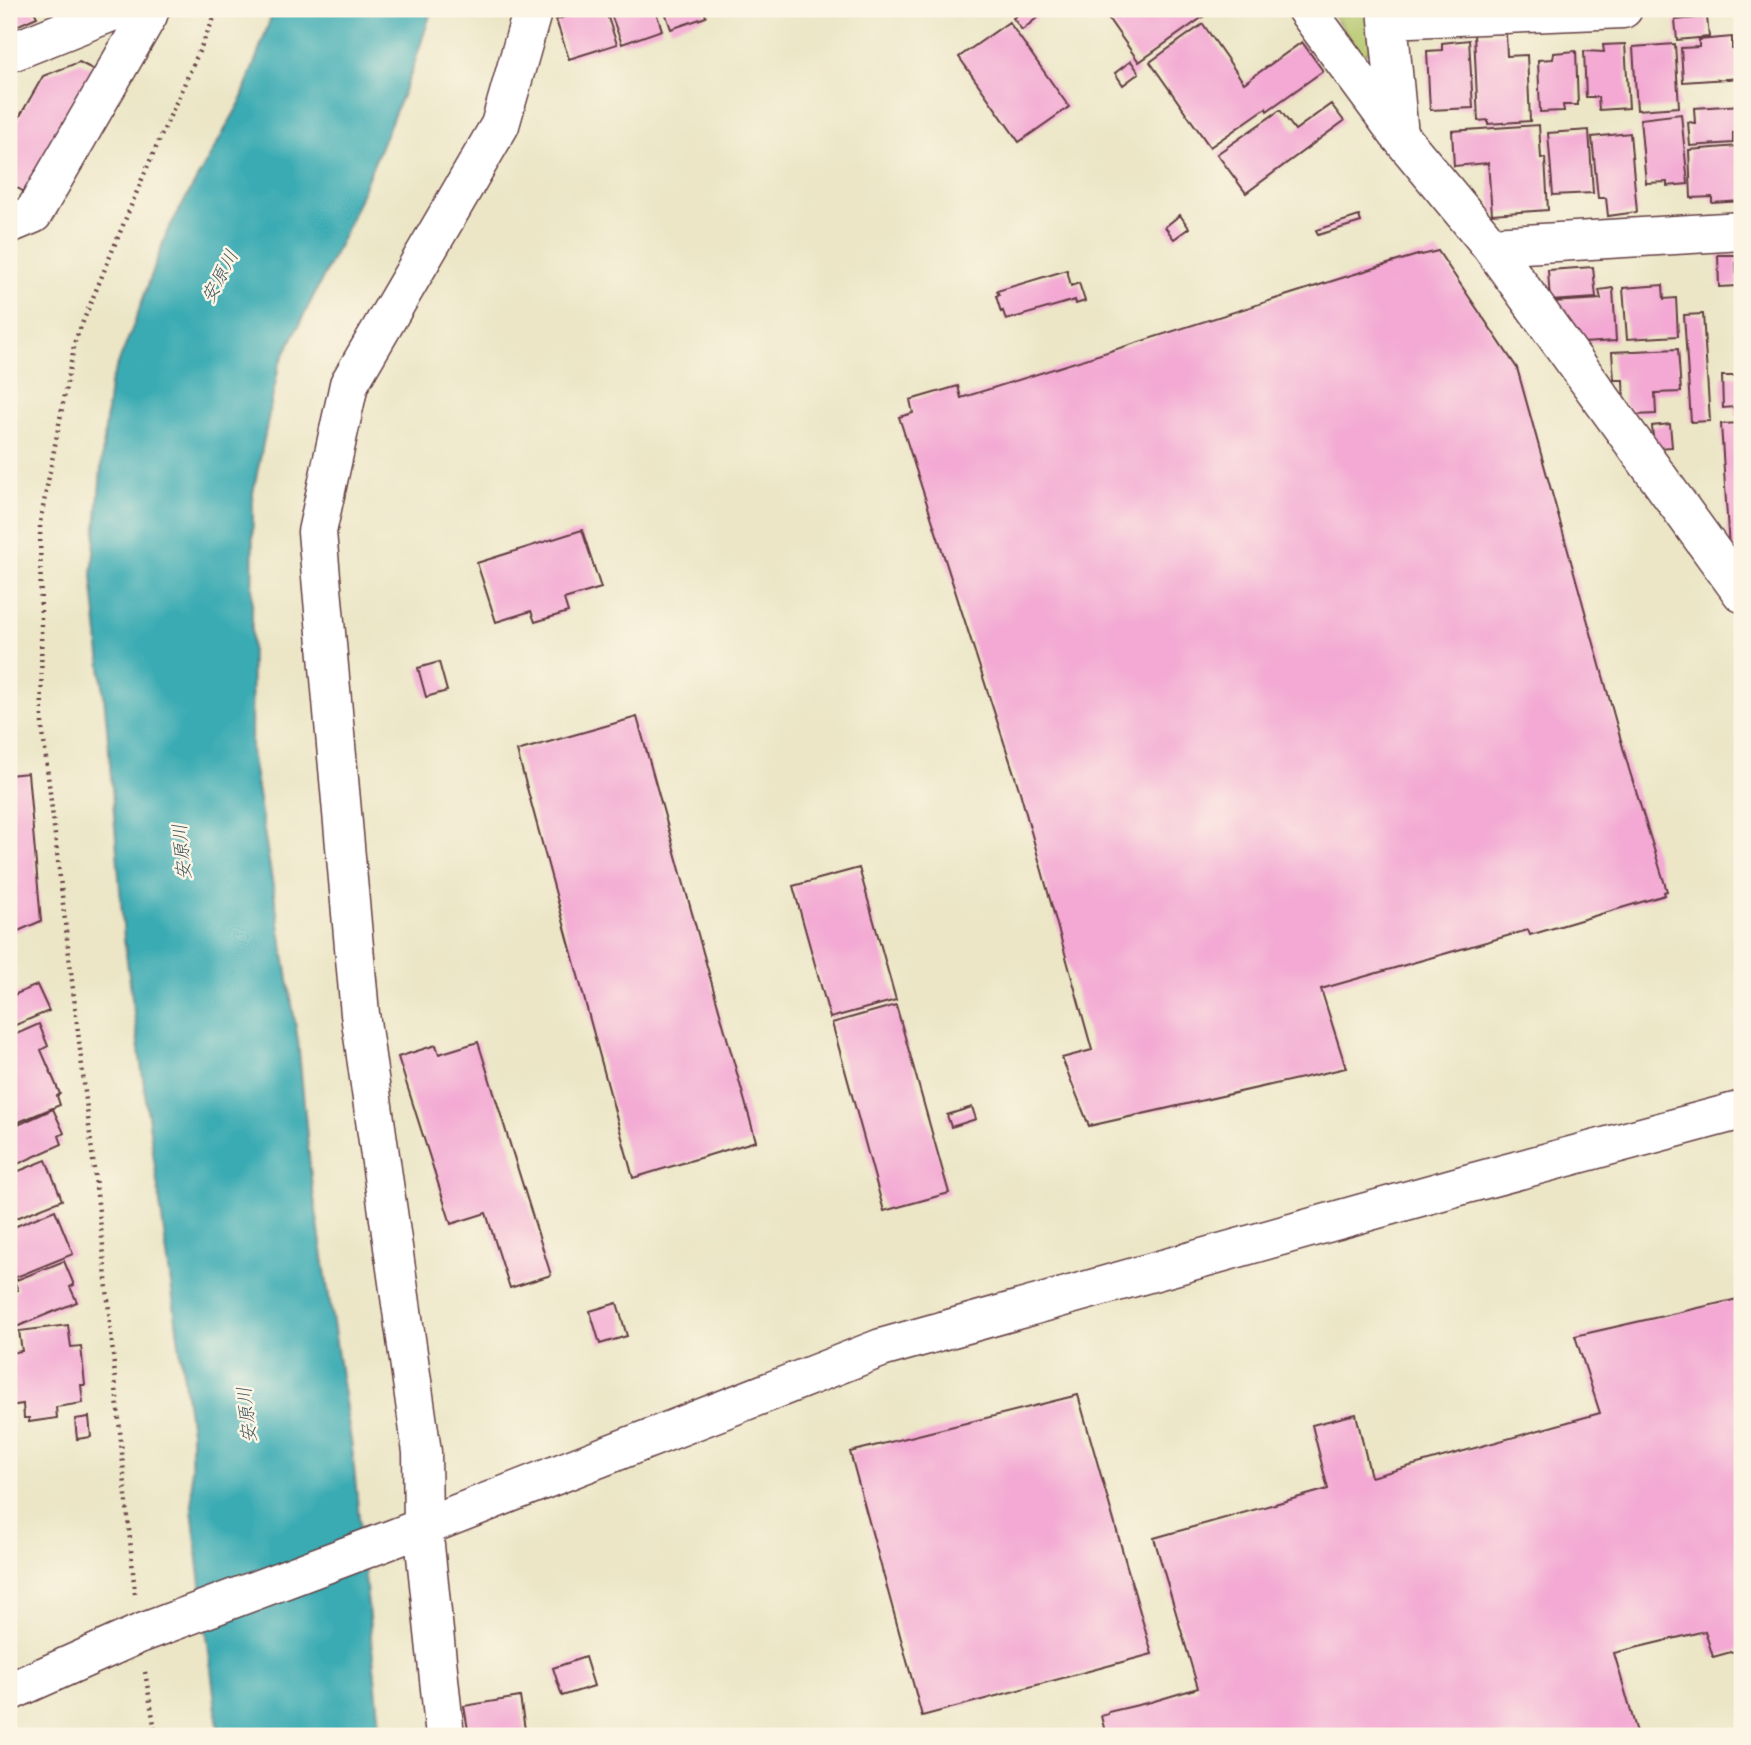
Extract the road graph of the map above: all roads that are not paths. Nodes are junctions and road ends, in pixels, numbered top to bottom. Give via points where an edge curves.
1 (119, 9) edge
2 (150, 9) edge
3 (533, 9) edge
4 (1306, 9) edge
5 (1623, 9) edge
6 (1387, 14) edge
7 (9, 53) edge
8 (1399, 135) junction
9 (9, 224) edge
10 (1742, 231) edge
11 (1491, 246) junction
12 (1742, 593) edge
13 (1742, 1110) edge
14 (409, 1533) junction
15 (9, 1692) edge
16 (445, 1736) edge

1 - 7 street
2 - 9 street via 33,214
3 - 14 street via 500,125 349,384 317,532 360,1014 422,1452
4 - 8 street
5 - 6 street
6 - 8 street
8 - 11 street
10 - 11 street
11 - 12 street
13 - 14 street via 881,1348
14 - 15 street via 139,1634
14 - 16 street

